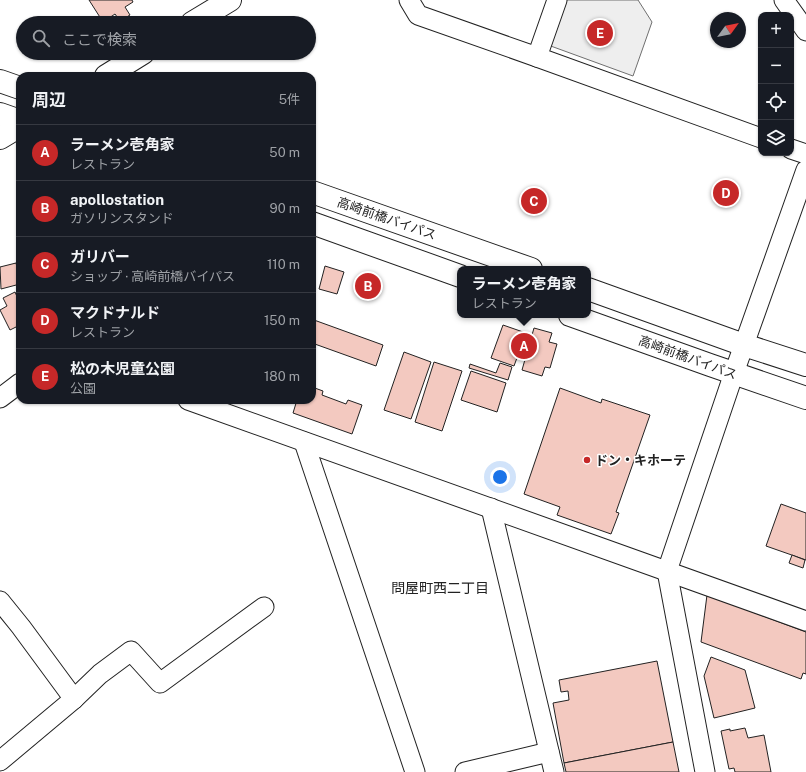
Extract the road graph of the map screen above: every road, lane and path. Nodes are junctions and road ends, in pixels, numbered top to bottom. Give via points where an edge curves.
1 (230, 0) edge
2 (409, 0) edge
3 (557, 0) edge
4 (784, 0) edge
5 (204, 16) edge
6 (806, 31) edge
7 (537, 57) junction
8 (132, 60) edge
9 (112, 72) edge
10 (0, 81) edge
11 (16, 87) edge
12 (0, 114) edge
13 (16, 120) edge
14 (16, 128) edge
15 (758, 137) edge
16 (0, 138) edge
17 (794, 149) edge
18 (806, 154) edge
19 (806, 170) edge
20 (316, 193) edge
21 (316, 224) edge
22 (522, 266) edge
23 (457, 275) edge
24 (591, 290) edge
25 (578, 318) edge
26 (744, 345) junction
27 (806, 365) edge
28 (734, 374) junction
29 (16, 386) edge
30 (0, 398) edge
31 (806, 398) edge
32 (199, 404) edge
33 (304, 442) junction
34 (490, 508) junction
35 (667, 571) junction
36 (0, 601) edge
37 (264, 607) dead end
38 (806, 621) edge
39 (74, 699) junction
40 (549, 752) junction
41 (0, 762) edge
42 (415, 772) edge
43 (465, 772) edge
44 (554, 772) edge
45 (705, 772) edge

1 - 5 main road
2 - 7 street via 418,15
3 - 7 street
4 - 6 street
7 - 15 street
8 - 9 main road
10 - 11 main road
12 - 13 main road
14 - 16 main road
17 - 18 street
19 - 26 street
20 - 22 main road, 高崎前橋バイパス
21 - 23 main road
24 - 26 main road
25 - 28 main road, 高崎前橋バイパス
26 - 27 main road
26 - 28 street
28 - 31 main road, 高崎前橋バイパス
28 - 35 street
29 - 30 street
32 - 33 street
33 - 34 street
33 - 42 street
34 - 35 street
34 - 40 street
35 - 38 street
35 - 45 street
36 - 39 street
37 - 39 street via 160,683 131,651 100,674
39 - 41 street
40 - 43 street
40 - 44 street

